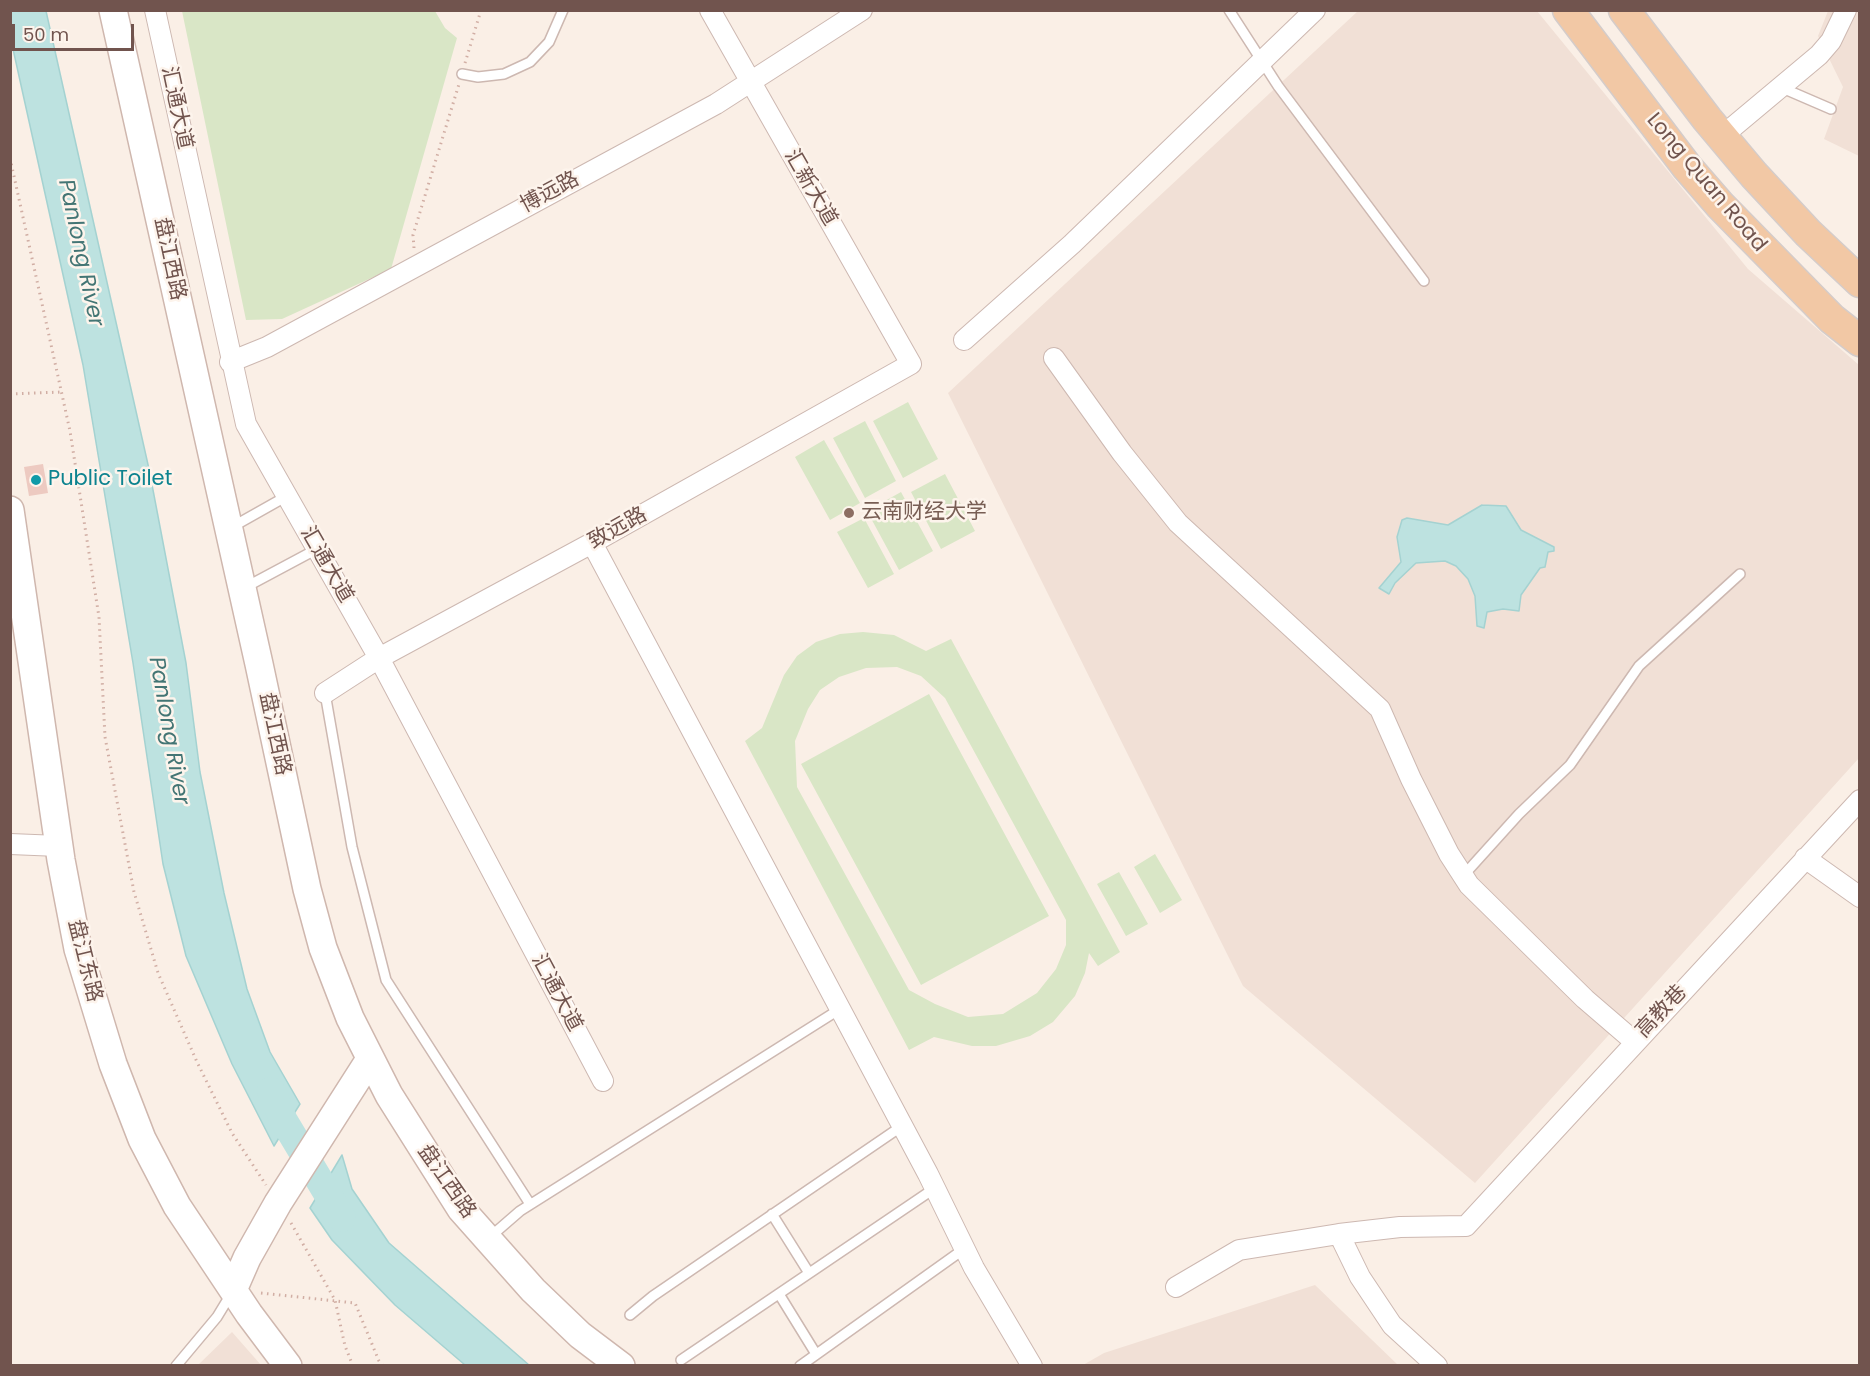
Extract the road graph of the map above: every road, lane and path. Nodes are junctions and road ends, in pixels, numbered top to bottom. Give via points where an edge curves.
1 (113, 10) edge
2 (155, 10) edge
3 (481, 10) edge
4 (562, 10) edge
5 (710, 10) edge
6 (862, 10) edge
7 (1229, 10) edge
8 (1315, 10) edge
9 (1568, 10) edge
10 (1624, 10) edge
11 (1846, 10) edge
12 (1264, 61) junction
13 (462, 74) junction
14 (750, 84) junction
15 (1780, 87) junction
16 (1831, 110) dead end
17 (1721, 137) junction
18 (10, 158) edge
19 (415, 267) junction
20 (1424, 281) dead end
21 (1860, 282) edge
22 (964, 340) dead end
23 (1860, 341) edge
24 (1054, 358) dead end
25 (230, 362) junction
26 (910, 364) joint
27 (62, 392) junction
28 (10, 394) edge
29 (287, 496) junction
30 (10, 510) edge
31 (228, 529) junction
32 (592, 543) junction
33 (317, 549) junction
34 (1740, 574) dead end
35 (242, 589) junction
36 (17, 605) edge
37 (379, 657) junction
38 (325, 693) joint
39 (1860, 800) edge
40 (10, 844) edge
41 (59, 846) junction
42 (1805, 858) junction
43 (1463, 876) junction
44 (1860, 897) edge
45 (840, 1009) junction
46 (1635, 1042) junction
47 (370, 1059) junction
48 (603, 1081) dead end
49 (902, 1126) junction
50 (935, 1188) junction
51 (280, 1200) junction
52 (530, 1204) junction
53 (772, 1215) junction
54 (1340, 1234) junction
55 (488, 1239) junction
56 (964, 1249) junction
57 (809, 1273) junction
58 (1176, 1287) dead end
59 (233, 1290) junction
60 (779, 1294) junction
61 (335, 1300) junction
62 (630, 1315) dead end
63 (816, 1354) junction
64 (681, 1360) dead end
65 (176, 1365) edge
66 (288, 1365) edge
67 (353, 1365) edge
68 (383, 1365) edge
69 (621, 1365) edge
70 (800, 1365) edge
71 (1032, 1365) edge
72 (1437, 1365) edge

1 - 31 street, 盘江西路
2 - 25 street, 汇通大道
3 - 13 path
4 - 13 lane via 549,42 530,62 504,74
5 - 14 street, 汇新大道
6 - 14 street, 博远路
7 - 12 lane
8 - 12 street
9 - 23 main road, Long Quan Road via 1720,205 1767,256
10 - 17 main road, Long Quan Road
11 - 15 street via 1831,41 1819,55
12 - 20 lane via 1290,104
12 - 22 street
13 - 19 path via 413,235
14 - 19 street, 博远路
14 - 26 street, 汇新大道
15 - 16 lane
15 - 17 street
17 - 21 main road, Long Quan Road via 1808,233
18 - 27 path
19 - 25 street, 博远路 via 267,347
24 - 43 street via 1178,523 1380,709 1411,779
25 - 29 street, 汇通大道 via 246,424
26 - 32 street, 致远路
27 - 28 path
27 - 51 path via 99,617 105,737 134,892 158,974 197,1062 232,1133
29 - 31 lane
29 - 33 street, 汇通大道
30 - 36 street, 盘江东路
31 - 35 street, 盘江西路
32 - 37 street, 致远路
32 - 45 street
33 - 35 lane
33 - 37 street, 汇通大道
34 - 43 lane via 1639,666 1570,765
35 - 47 street, 盘江西路 via 323,948
36 - 41 street, 盘江东路
37 - 38 street, 致远路
37 - 48 street, 汇通大道
38 - 52 lane via 352,847 386,980
39 - 42 street, 高教巷
40 - 41 street
41 - 59 street, 盘江东路 via 78,949 113,1064 142,1139 177,1206
42 - 44 street
42 - 46 street, 高教巷
43 - 46 street via 1585,999
45 - 49 street
45 - 52 lane
46 - 54 street, 高教巷 via 1466,1226 1400,1227
47 - 51 street
47 - 55 street, 盘江西路 via 449,1191
49 - 50 street
49 - 53 lane
50 - 56 street
50 - 57 lane
51 - 59 street
51 - 61 path
52 - 55 lane
53 - 57 lane
53 - 62 lane
54 - 58 street via 1239,1250
54 - 72 street via 1360,1277 1392,1325
55 - 69 street, 盘江西路 via 580,1335
56 - 63 lane
56 - 71 street
57 - 60 lane
59 - 61 path
59 - 65 lane via 217,1317
59 - 66 street, 盘江东路
60 - 63 lane
60 - 64 lane
61 - 67 path
61 - 68 path via 355,1303
63 - 70 lane

